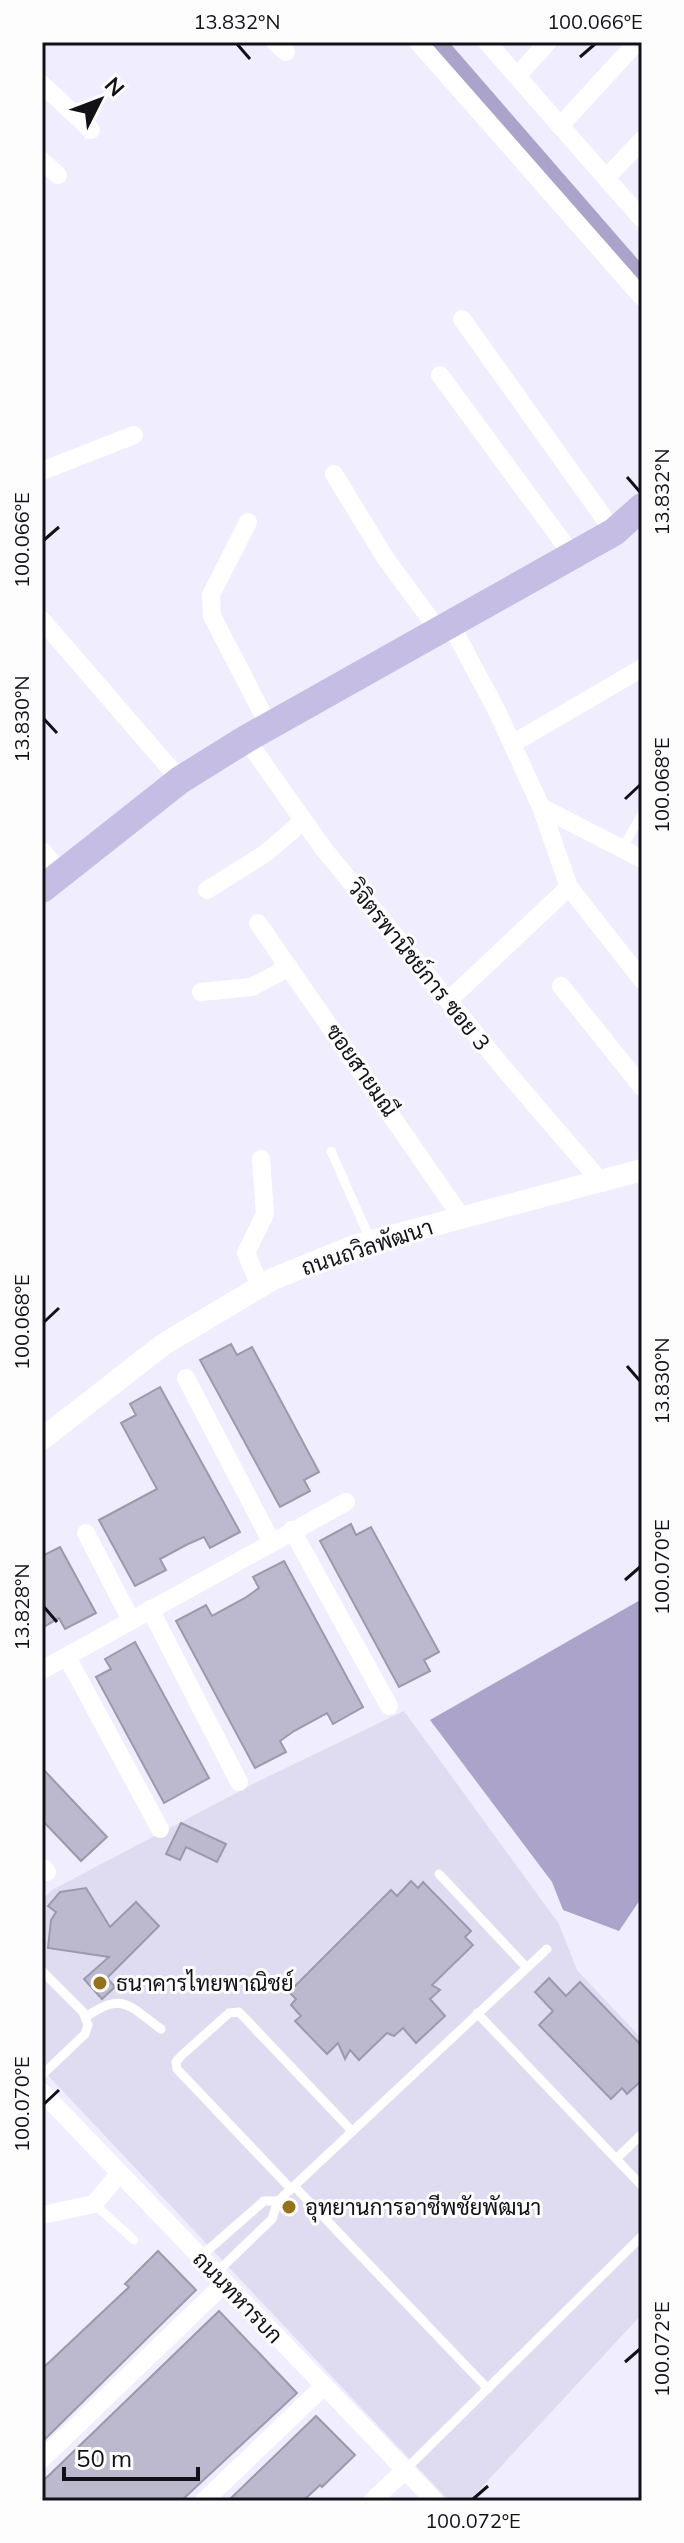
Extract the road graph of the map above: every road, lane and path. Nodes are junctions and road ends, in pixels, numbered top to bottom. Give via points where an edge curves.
1 (418, 42) edge
2 (487, 42) edge
3 (548, 42) edge
4 (637, 42) edge
5 (517, 76) junction
6 (42, 84) edge
7 (560, 126) junction
8 (91, 130) dead end
9 (642, 140) edge
10 (42, 161) edge
11 (58, 175) dead end
12 (606, 178) junction
13 (642, 219) edge
14 (642, 297) edge
15 (462, 319) dead end
16 (440, 375) dead end
17 (134, 435) dead end
18 (42, 471) edge
19 (334, 474) dead end
20 (642, 507) edge
21 (248, 522) dead end
22 (642, 525) edge
23 (614, 532) junction
24 (573, 556) junction
25 (42, 620) edge
26 (445, 628) junction
27 (642, 668) edge
28 (257, 732) junction
29 (512, 744) junction
30 (180, 780) junction
31 (541, 807) junction
32 (642, 814) edge
33 (303, 821) junction
34 (622, 849) junction
35 (42, 851) edge
36 (642, 859) edge
37 (52, 881) edge
38 (569, 887) junction
39 (207, 890) dead end
40 (258, 923) dead end
41 (289, 967) junction
42 (642, 980) edge
43 (561, 986) dead end
44 (201, 992) dead end
45 (449, 1000) junction
46 (642, 1087) edge
47 (331, 1151) dead end
48 (261, 1159) dead end
49 (642, 1170) edge
50 (602, 1183) junction
51 (462, 1218) junction
52 (371, 1242) junction
53 (260, 1286) junction
54 (186, 1378) dead end
55 (42, 1439) edge
56 (346, 1502) dead end
57 (292, 1530) junction
58 (86, 1533) dead end
59 (272, 1543) junction
60 (150, 1609) junction
61 (131, 1620) junction
62 (67, 1657) junction
63 (42, 1670) edge
64 (389, 1706) dead end
65 (239, 1782) dead end
66 (160, 1829) dead end
67 (439, 1874) dead end
68 (547, 1949) dead end
69 (526, 1967) junction
70 (42, 1971) edge
71 (477, 2013) junction
72 (86, 2017) junction
73 (161, 2029) dead end
74 (42, 2075) edge
75 (42, 2092) edge
76 (352, 2131) junction
77 (642, 2134) edge
78 (617, 2158) junction
79 (119, 2174) junction
80 (642, 2186) edge
81 (292, 2187) junction
82 (278, 2201) junction
83 (94, 2204) junction
84 (42, 2215) edge
85 (642, 2236) edge
86 (134, 2240) dead end
87 (200, 2257) junction
88 (220, 2278) junction
89 (324, 2386) junction
90 (488, 2389) junction
91 (42, 2459) edge
92 (405, 2470) junction
93 (204, 2501) edge
94 (372, 2501) edge
95 (435, 2501) edge

1 - 14 street
2 - 5 street
3 - 5 street
4 - 7 street
5 - 7 street
6 - 8 street
7 - 12 street
9 - 12 street
10 - 11 street
12 - 13 street
15 - 23 street
16 - 24 street
17 - 18 street
19 - 26 street via 386,559
20 - 23 main road
21 - 28 street, วิจิตรพานิชย์การ ซอย 3 via 211,595 212,616
22 - 23 main road
23 - 24 main road
24 - 26 main road
25 - 30 street
26 - 28 main road
26 - 29 street
27 - 29 street
28 - 30 main road
28 - 33 street, วิจิตรพานิชย์การ ซอย 3
29 - 31 street
30 - 37 main road
31 - 34 street
31 - 38 street
32 - 34 lane
33 - 39 street via 266,853
33 - 45 street, วิจิตรพานิชย์การ ซอย 3
34 - 36 street
35 - 37 street
38 - 42 street
38 - 45 street
40 - 41 street, ซอยสายมณี
41 - 44 street via 252,987
41 - 51 street, ซอยสายมณี
43 - 46 street
45 - 50 street, วิจิตรพานิชย์การ ซอย 3
47 - 52 lane
48 - 53 street via 264,1222 246,1253
49 - 50 street, ถนนถวิลพัฒนา
50 - 51 street, ถนนถวิลพัฒนา
51 - 52 street, ถนนถวิลพัฒนา
52 - 53 street, ถนนถวิลพัฒนา
53 - 55 street, ถนนถวิลพัฒนา via 164,1344
54 - 59 street
56 - 57 street
57 - 59 street
57 - 64 street
58 - 61 street
59 - 60 street
60 - 61 street
60 - 65 street
61 - 62 street
62 - 63 street
62 - 66 street
67 - 69 lane
68 - 69 lane
69 - 71 lane
70 - 72 lane
71 - 76 lane
71 - 78 lane
72 - 73 lane via 115,2001
72 - 74 lane via 85,2034
75 - 79 street, ถนนทหารบก
76 - 81 lane
76 - 81 lane via 239,2012 229,2013 181,2056 177,2069
77 - 78 lane
78 - 80 lane
79 - 83 street
79 - 87 street, ถนนทหารบก
81 - 82 lane
81 - 90 lane
82 - 87 lane via 264,2201
82 - 88 lane via 272,2219
83 - 84 street
83 - 86 lane
85 - 90 lane
87 - 88 street, ถนนทหารบก
88 - 89 street, ถนนทหารบก
88 - 91 street
89 - 92 street, ถนนทหารบก
89 - 93 street
90 - 92 lane
92 - 94 street
92 - 95 street, ถนนทหารบก

